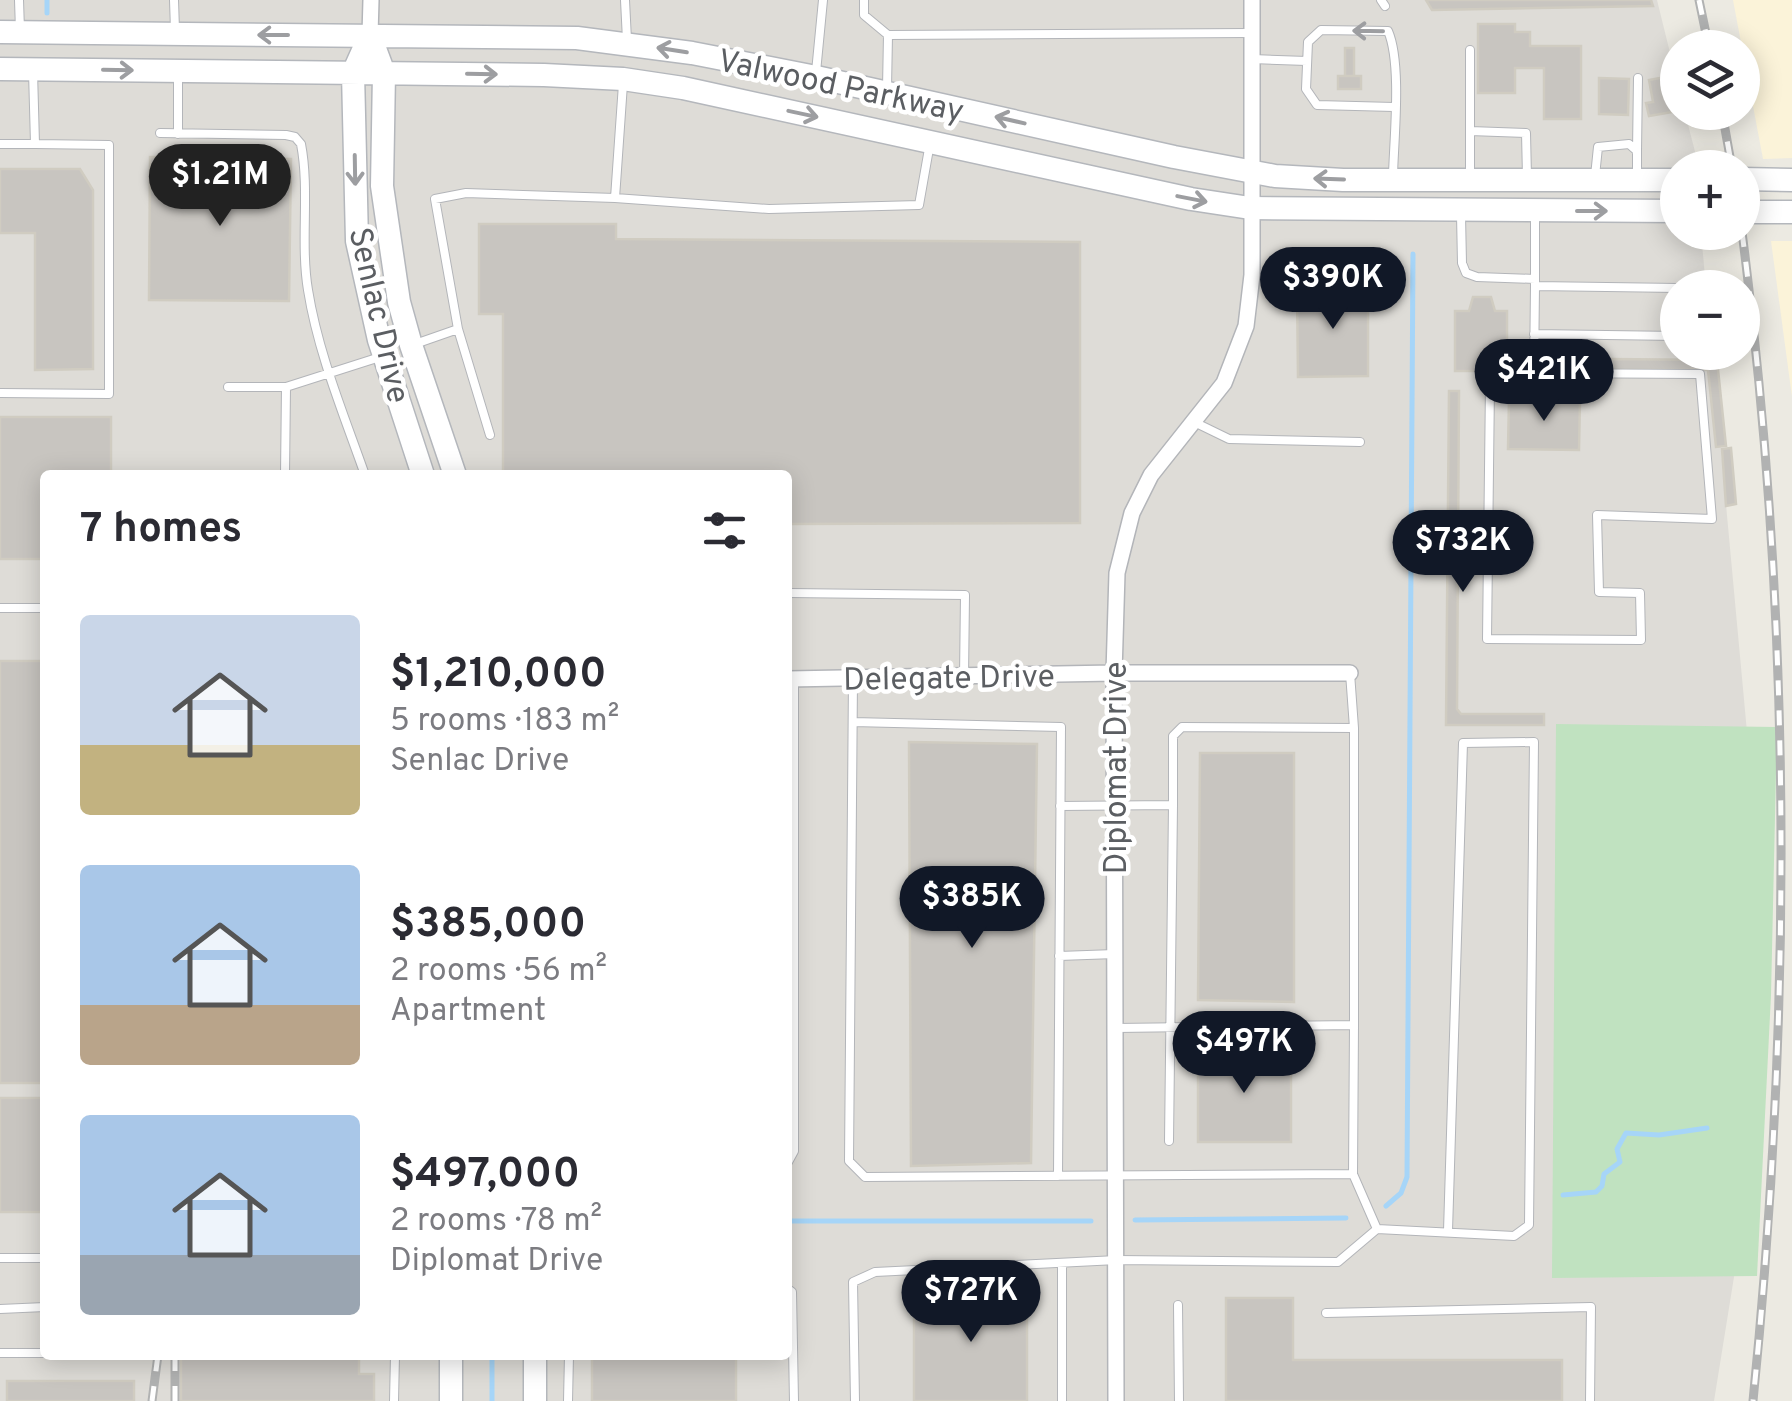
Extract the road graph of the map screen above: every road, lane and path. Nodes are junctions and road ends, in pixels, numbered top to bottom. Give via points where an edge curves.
1 (20, 0) edge
2 (174, 0) edge
3 (371, 0) edge
4 (625, 0) edge
5 (823, 0) edge
6 (864, 0) edge
7 (1252, 0) edge
8 (10, 32) edge
9 (1252, 33) junction
10 (175, 34) junction
11 (370, 35) junction
12 (888, 35) junction
13 (627, 44) junction
14 (1470, 50) dead end
15 (1252, 59) junction
16 (1307, 61) junction
17 (18, 69) edge
18 (178, 72) junction
19 (353, 73) junction
20 (384, 73) junction
21 (816, 77) junction
22 (1638, 78) dead end
23 (624, 79) junction
24 (887, 93) junction
25 (938, 104) junction
26 (1394, 107) junction
27 (1470, 131) junction
28 (160, 134) dead end
29 (178, 134) junction
30 (930, 141) junction
31 (0, 144) edge
32 (35, 144) junction
33 (1637, 151) junction
34 (1250, 172) junction
35 (1760, 179) edge
36 (1787, 179) edge
37 (1393, 180) junction
38 (1466, 180) junction
39 (1527, 180) junction
40 (1595, 180) junction
41 (1660, 180) edge
42 (1638, 181) junction
43 (615, 198) junction
44 (1250, 208) junction
45 (1462, 210) junction
46 (1535, 211) junction
47 (1660, 211) edge
48 (1760, 212) edge
49 (1787, 212) edge
50 (1535, 282) junction
51 (1660, 287) edge
52 (458, 329) junction
53 (1534, 334) junction
54 (1660, 336) edge
55 (411, 346) junction
56 (384, 355) junction
57 (330, 374) junction
58 (1534, 374) junction
59 (228, 387) dead end
60 (286, 387) junction
61 (0, 393) edge
62 (1194, 422) junction
63 (490, 436) dead end
64 (1360, 442) dead end
65 (285, 470) edge
66 (363, 470) edge
67 (421, 470) edge
68 (453, 470) edge
69 (792, 593) edge
70 (0, 608) edge
71 (40, 608) edge
72 (1114, 673) junction
73 (1350, 673) joint
74 (964, 677) junction
75 (792, 679) edge
76 (853, 680) junction
77 (853, 722) junction
78 (1354, 728) junction
79 (1060, 806) junction
80 (1173, 806) junction
81 (1116, 807) junction
82 (792, 869) edge
83 (1115, 954) junction
84 (1059, 956) junction
85 (1354, 1025) junction
86 (1170, 1026) junction
87 (1116, 1028) junction
88 (1169, 1141) dead end
89 (792, 1155) edge
90 (1353, 1174) junction
91 (1058, 1176) junction
92 (1116, 1176) junction
93 (1377, 1230) junction
94 (1448, 1231) junction
95 (0, 1258) edge
96 (40, 1258) edge
97 (1116, 1260) junction
98 (1062, 1264) junction
99 (792, 1292) edge
100 (1178, 1305) dead end
101 (40, 1308) edge
102 (0, 1309) edge
103 (1326, 1313) dead end
104 (0, 1353) edge
105 (40, 1353) edge
106 (394, 1360) edge
107 (451, 1360) edge
108 (535, 1360) edge
109 (568, 1360) edge
110 (394, 1401) edge
111 (451, 1401) edge
112 (535, 1401) edge
113 (568, 1401) edge
114 (794, 1401) edge
115 (855, 1401) edge
116 (1062, 1401) edge
117 (1116, 1401) edge
118 (1180, 1401) edge
119 (1590, 1401) edge

1 - 8 lane
2 - 10 lane
3 - 11 street, Senlac Drive
4 - 13 lane
5 - 21 lane
6 - 12 lane via 864,14
7 - 9 street, Diplomat Drive
8 - 10 main road, Valwood Parkway
8 - 17 main road
9 - 12 lane
9 - 15 street, Diplomat Drive
11 -> 10 main road, Valwood Parkway
11 - 13 main road, Valwood Parkway
11 - 19 main road, Senlac Drive
11 - 20 main road, Senlac Drive
12 - 24 lane
21 -> 13 main road, Valwood Parkway
13 - 23 main road
14 - 27 lane
15 - 16 lane
15 - 34 street, Diplomat Drive
16 - 26 lane via 1306,89 1316,105
26 -> 16 lane via 1388,31 1321,30 1308,42
17 -> 18 main road, Valwood Parkway
17 - 32 lane
18 - 19 main road, Valwood Parkway
18 - 29 lane
19 - 20 main road, Valwood Parkway
19 -> 56 main road, Senlac Drive via 357,241
20 -> 23 main road, Valwood Parkway
20 - 55 main road, Senlac Drive via 382,186
21 - 24 main road, Valwood Parkway
22 - 33 lane
23 -> 30 main road, Valwood Parkway
23 - 43 lane
24 - 25 main road, Valwood Parkway
25 - 30 main road
34 -> 25 main road, Valwood Parkway
26 - 37 lane
27 - 38 lane
27 - 39 lane via 1526,133
28 - 29 lane
29 - 57 lane via 286,135 301,144 306,278
30 - 43 lane via 919,204 769,209
30 -> 44 main road, Valwood Parkway
31 - 32 lane
32 - 61 lane via 110,145 109,394
33 - 40 lane via 1629,144 1600,146
33 - 42 lane
37 -> 34 main road, Valwood Parkway
34 - 44 street, Diplomat Drive
35 - 36 main road
36 - 49 main road
37 - 38 main road, Valwood Parkway
38 - 39 main road, Valwood Parkway
38 - 45 main road
39 - 40 main road, Valwood Parkway
40 - 42 main road, Valwood Parkway
41 - 42 main road, Valwood Parkway
43 - 52 lane via 434,198
44 - 45 main road, Valwood Parkway
44 - 62 street, Diplomat Drive via 1246,326 1224,383
45 - 46 main road, Valwood Parkway
45 - 50 lane via 1466,273
46 -> 47 main road, Valwood Parkway
46 - 50 lane
48 - 49 main road
50 - 51 lane
50 - 53 lane
52 - 55 lane
52 - 63 lane
53 - 54 lane
53 - 58 lane
55 - 56 main road
55 - 68 main road, Senlac Drive
56 - 57 lane
56 - 67 main road, Senlac Drive
57 - 60 lane
57 - 66 lane
58 - 58 lane via 1534,386 1490,384 1487,639 1641,640 1640,594 1598,592 1597,515 1712,518 1700,374
59 - 60 lane
60 - 65 lane
62 - 64 lane via 1230,439
62 - 72 street, Diplomat Drive via 1151,475 1125,531
69 - 74 lane via 965,595
70 - 71 lane
72 - 73 street, Delegate Drive
72 - 74 street, Delegate Drive
72 - 81 street, Diplomat Drive
73 - 78 lane
74 - 76 street, Delegate Drive
75 - 76 street, Delegate Drive
76 - 77 lane
77 - 79 lane via 1061,727
77 - 91 lane via 849,1162 864,1176
78 - 80 lane via 1182,728 1173,736
78 - 85 lane
79 - 81 lane
79 - 84 lane
80 - 81 lane
80 - 86 lane
81 - 83 street, Diplomat Drive
82 - 89 lane
83 - 84 lane
83 - 87 street, Diplomat Drive
84 - 91 lane
85 - 86 lane
85 - 90 lane
86 - 87 lane
86 - 88 lane
87 - 92 street, Diplomat Drive
90 - 92 lane
90 - 93 lane
91 - 92 lane
92 - 97 street, Diplomat Drive
93 - 94 lane
93 - 97 lane via 1338,1262
94 - 94 lane via 1514,1236 1530,1224 1534,742 1462,743
95 - 96 lane
97 - 98 lane
97 - 117 street, Diplomat Drive
98 - 115 lane via 875,1272 853,1282
98 - 116 lane
99 - 114 lane
100 - 118 lane
101 - 102 lane
103 - 119 lane via 1591,1307
104 - 105 lane
106 - 110 lane
107 - 111 main road
108 - 112 main road
109 - 113 lane

